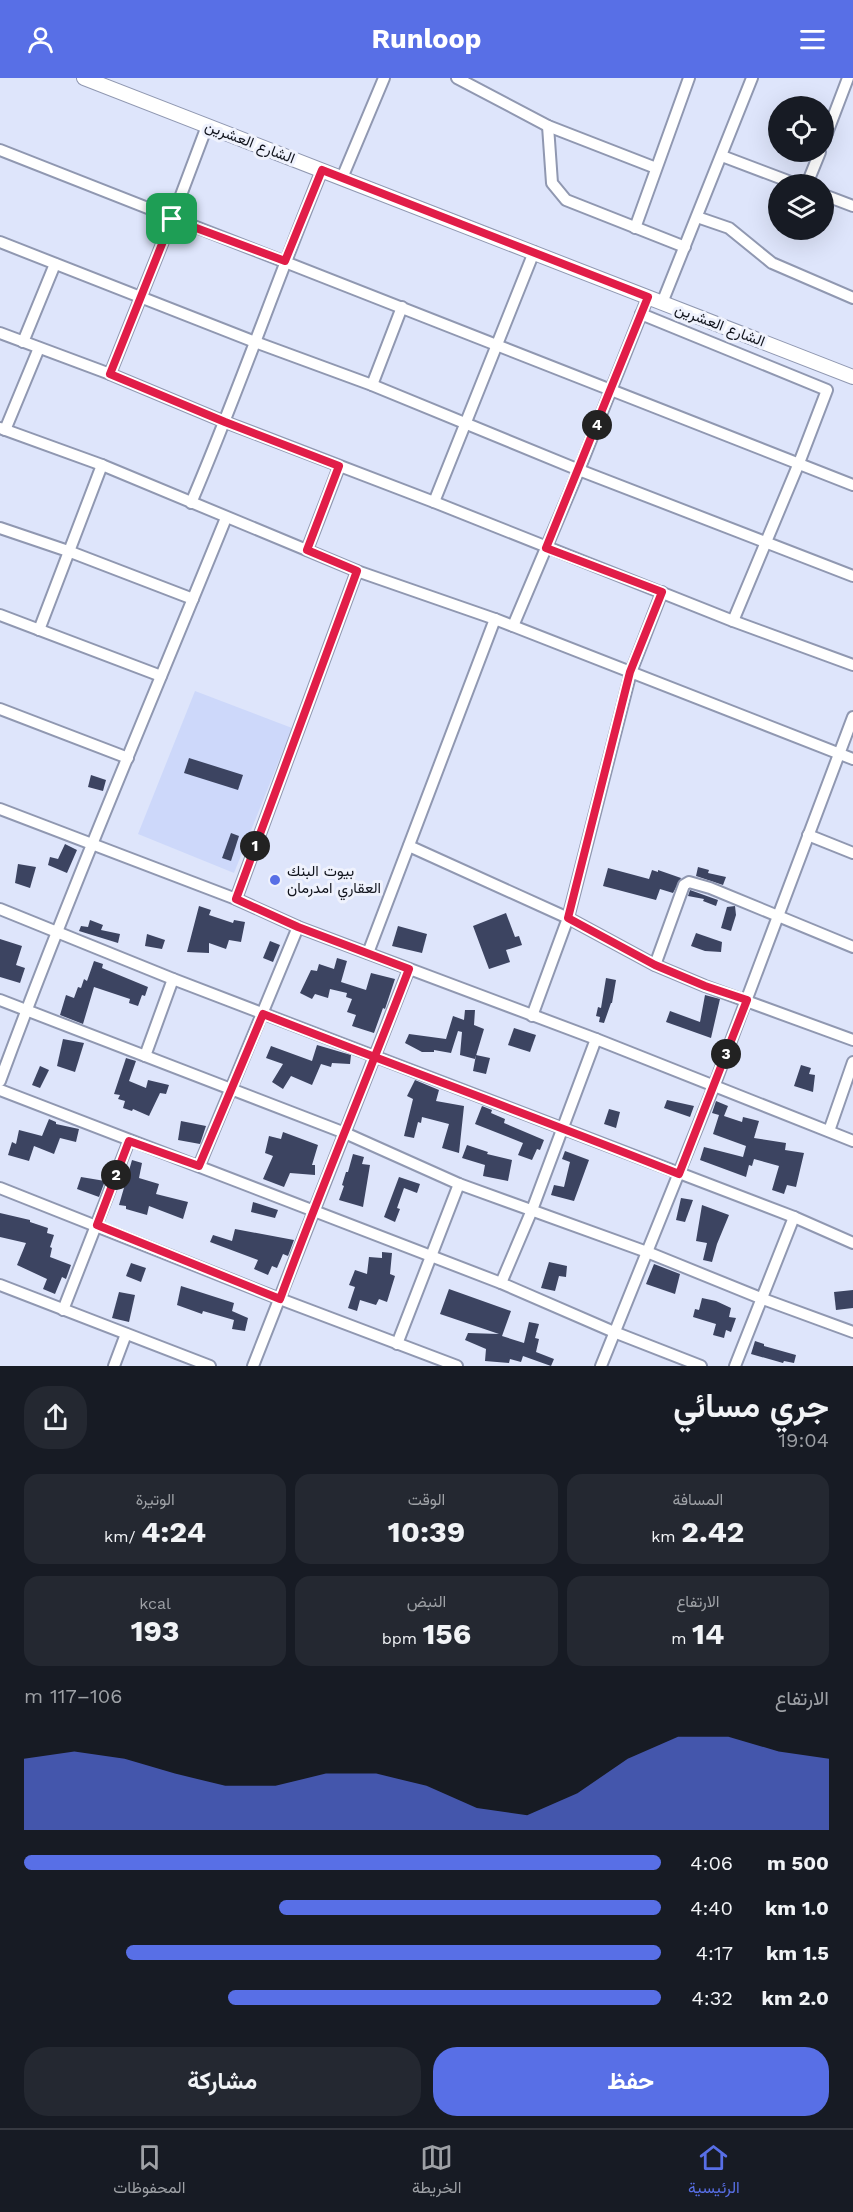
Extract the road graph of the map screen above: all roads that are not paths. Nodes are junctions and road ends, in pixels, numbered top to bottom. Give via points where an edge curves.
1 (84, 78) edge
2 (384, 78) edge
3 (456, 78) edge
4 (689, 78) edge
5 (752, 78) edge
6 (848, 78) edge
7 (834, 115) edge
8 (207, 126) junction
9 (548, 126) junction
10 (0, 150) edge
11 (722, 156) junction
12 (656, 168) junction
13 (322, 170) junction
14 (770, 174) edge
15 (342, 178) junction
16 (834, 199) edge
17 (853, 206) edge
18 (698, 217) junction
19 (172, 219) junction
20 (634, 228) junction
21 (0, 242) edge
22 (685, 247) junction
23 (534, 252) junction
24 (285, 261) junction
25 (55, 264) junction
26 (141, 297) junction
27 (648, 297) junction
28 (853, 298) edge
29 (662, 303) junction
30 (402, 307) junction
31 (641, 314) junction
32 (0, 333) edge
33 (23, 342) junction
34 (255, 342) junction
35 (496, 346) junction
36 (39, 348) junction
37 (110, 374) junction
38 (853, 377) edge
39 (372, 386) junction
40 (611, 389) junction
41 (225, 422) junction
42 (465, 424) junction
43 (3, 429) edge
44 (799, 463) junction
45 (102, 465) junction
46 (339, 466) junction
47 (579, 470) junction
48 (853, 485) edge
49 (191, 502) junction
50 (434, 502) junction
51 (226, 518) junction
52 (0, 528) edge
53 (765, 543) junction
54 (546, 548) junction
55 (307, 550) junction
56 (68, 551) junction
57 (357, 571) junction
58 (853, 576) edge
59 (662, 592) junction
60 (193, 599) junction
61 (0, 615) edge
62 (495, 619) junction
63 (733, 621) junction
64 (513, 626) junction
65 (39, 630) junction
66 (853, 665) edge
67 (630, 672) junction
68 (161, 676) junction
69 (0, 709) edge
70 (853, 717) edge
71 (839, 754) junction
72 (128, 759) junction
73 (853, 759) edge
74 (0, 809) edge
75 (808, 835) junction
76 (90, 844) junction
77 (409, 846) junction
78 (853, 853) edge
79 (236, 899) junction
80 (0, 909) edge
81 (777, 917) junction
82 (568, 918) junction
83 (298, 927) junction
84 (57, 933) junction
85 (853, 948) edge
86 (368, 953) junction
87 (655, 965) junction
88 (409, 969) junction
89 (173, 980) junction
90 (0, 1000) edge
91 (747, 1000) junction
92 (26, 1010) junction
93 (263, 1014) junction
94 (532, 1016) junction
95 (596, 1039) junction
96 (853, 1040) edge
97 (145, 1056) junction
98 (375, 1058) junction
99 (853, 1062) edge
100 (0, 1081) edge
101 (714, 1086) junction
102 (0, 1090) edge
103 (229, 1090) junction
104 (562, 1128) junction
105 (829, 1131) junction
106 (345, 1133) junction
107 (129, 1141) junction
108 (853, 1141) edge
109 (199, 1166) junction
110 (679, 1174) junction
111 (459, 1184) junction
112 (0, 1188) edge
113 (532, 1210) junction
114 (313, 1211) junction
115 (794, 1217) junction
116 (97, 1225) junction
117 (853, 1243) edge
118 (648, 1252) junction
119 (431, 1256) junction
120 (501, 1283) junction
121 (0, 1285) edge
122 (280, 1299) junction
123 (763, 1299) junction
124 (63, 1310) junction
125 (614, 1332) junction
126 (853, 1332) edge
127 (126, 1334) junction
128 (397, 1344) junction
129 (114, 1366) edge
130 (210, 1366) edge
131 (253, 1366) edge
132 (457, 1366) edge
133 (601, 1366) edge
134 (701, 1366) edge
135 (735, 1366) edge

1 - 8 street, الشارع العشرين
2 - 15 street
3 - 9 street
4 - 12 street
5 - 11 street
6 - 7 street
8 - 13 street, الشارع العشرين
8 - 19 street
9 - 12 street
9 - 20 street via 552,183 560,194
10 - 19 street
11 - 14 street
11 - 18 street
12 - 20 street
13 - 15 street, الشارع العشرين
13 - 24 street
15 - 23 street, الشارع العشرين
16 - 17 street
18 - 22 street
18 - 28 street via 729,228 772,263
19 - 24 street
19 - 26 street
20 - 22 street
21 - 25 street
22 - 29 street
23 - 27 street, الشارع العشرين
23 - 35 street
24 - 30 street
24 - 34 street
25 - 26 street
25 - 33 street
26 - 34 street
26 - 37 street
27 - 29 street, الشارع العشرين
27 - 31 street
29 - 38 street, الشارع العشرين
30 - 35 street
30 - 39 street
31 - 40 street
31 - 44 street via 826,388
32 - 33 street
33 - 36 street
34 - 39 street
34 - 41 street
35 - 40 street
35 - 42 street
36 - 37 street
36 - 43 street
37 - 41 street
39 - 42 street
40 - 44 street
40 - 47 street
41 - 46 street
41 - 49 street
42 - 47 street
42 - 50 street
43 - 45 street
44 - 48 street
44 - 53 street
45 - 49 street
45 - 56 street
46 - 50 street
46 - 55 street
47 - 53 street
47 - 54 street
49 - 51 street
50 - 54 street
51 - 55 street
51 - 60 street
52 - 56 street
53 - 58 street
53 - 63 street
54 - 59 street
54 - 64 street
55 - 57 street
56 - 60 street
56 - 65 street
57 - 62 street
57 - 79 street
59 - 63 street
59 - 67 street
60 - 68 street
61 - 65 street
62 - 64 street
62 - 77 street
63 - 66 street
64 - 67 street
65 - 68 street
67 - 71 street
67 - 82 street
68 - 72 street
69 - 72 street
70 - 71 street
71 - 73 street
71 - 75 street
72 - 76 street
74 - 76 street
75 - 78 street
75 - 81 street
76 - 79 street
76 - 84 street
77 - 82 street
77 - 86 street
79 - 83 street
80 - 84 street
81 - 85 street
81 - 87 street via 688,882
81 - 91 street
82 - 87 street
82 - 94 street
83 - 86 street
83 - 93 street
84 - 89 street
84 - 92 street
86 - 88 street
87 - 91 street
88 - 94 street
88 - 98 street
89 - 93 street
89 - 97 street
90 - 92 street
91 - 96 street
91 - 101 street
92 - 97 street
92 - 100 street
93 - 98 street
93 - 103 street
94 - 95 street
95 - 101 street
95 - 104 street
97 - 103 street
98 - 104 street
98 - 106 street
99 - 105 street
101 - 105 street
101 - 110 street
102 - 107 street
103 - 106 street
103 - 109 street
104 - 110 street
104 - 113 street
105 - 108 street
106 - 111 street
106 - 114 street
107 - 109 street
107 - 116 street
109 - 114 street
110 - 115 street
110 - 118 street
111 - 113 street
111 - 119 street
112 - 116 street
113 - 118 street
113 - 120 street
114 - 119 street
114 - 122 street
115 - 117 street
115 - 123 street
116 - 122 street
116 - 124 street
118 - 123 street
118 - 125 street
119 - 120 street
119 - 128 street
120 - 125 street
121 - 124 street
122 - 128 street
122 - 131 street
123 - 126 street
123 - 135 street
124 - 127 street
125 - 133 street
125 - 134 street
127 - 129 street
127 - 130 street
128 - 132 street

